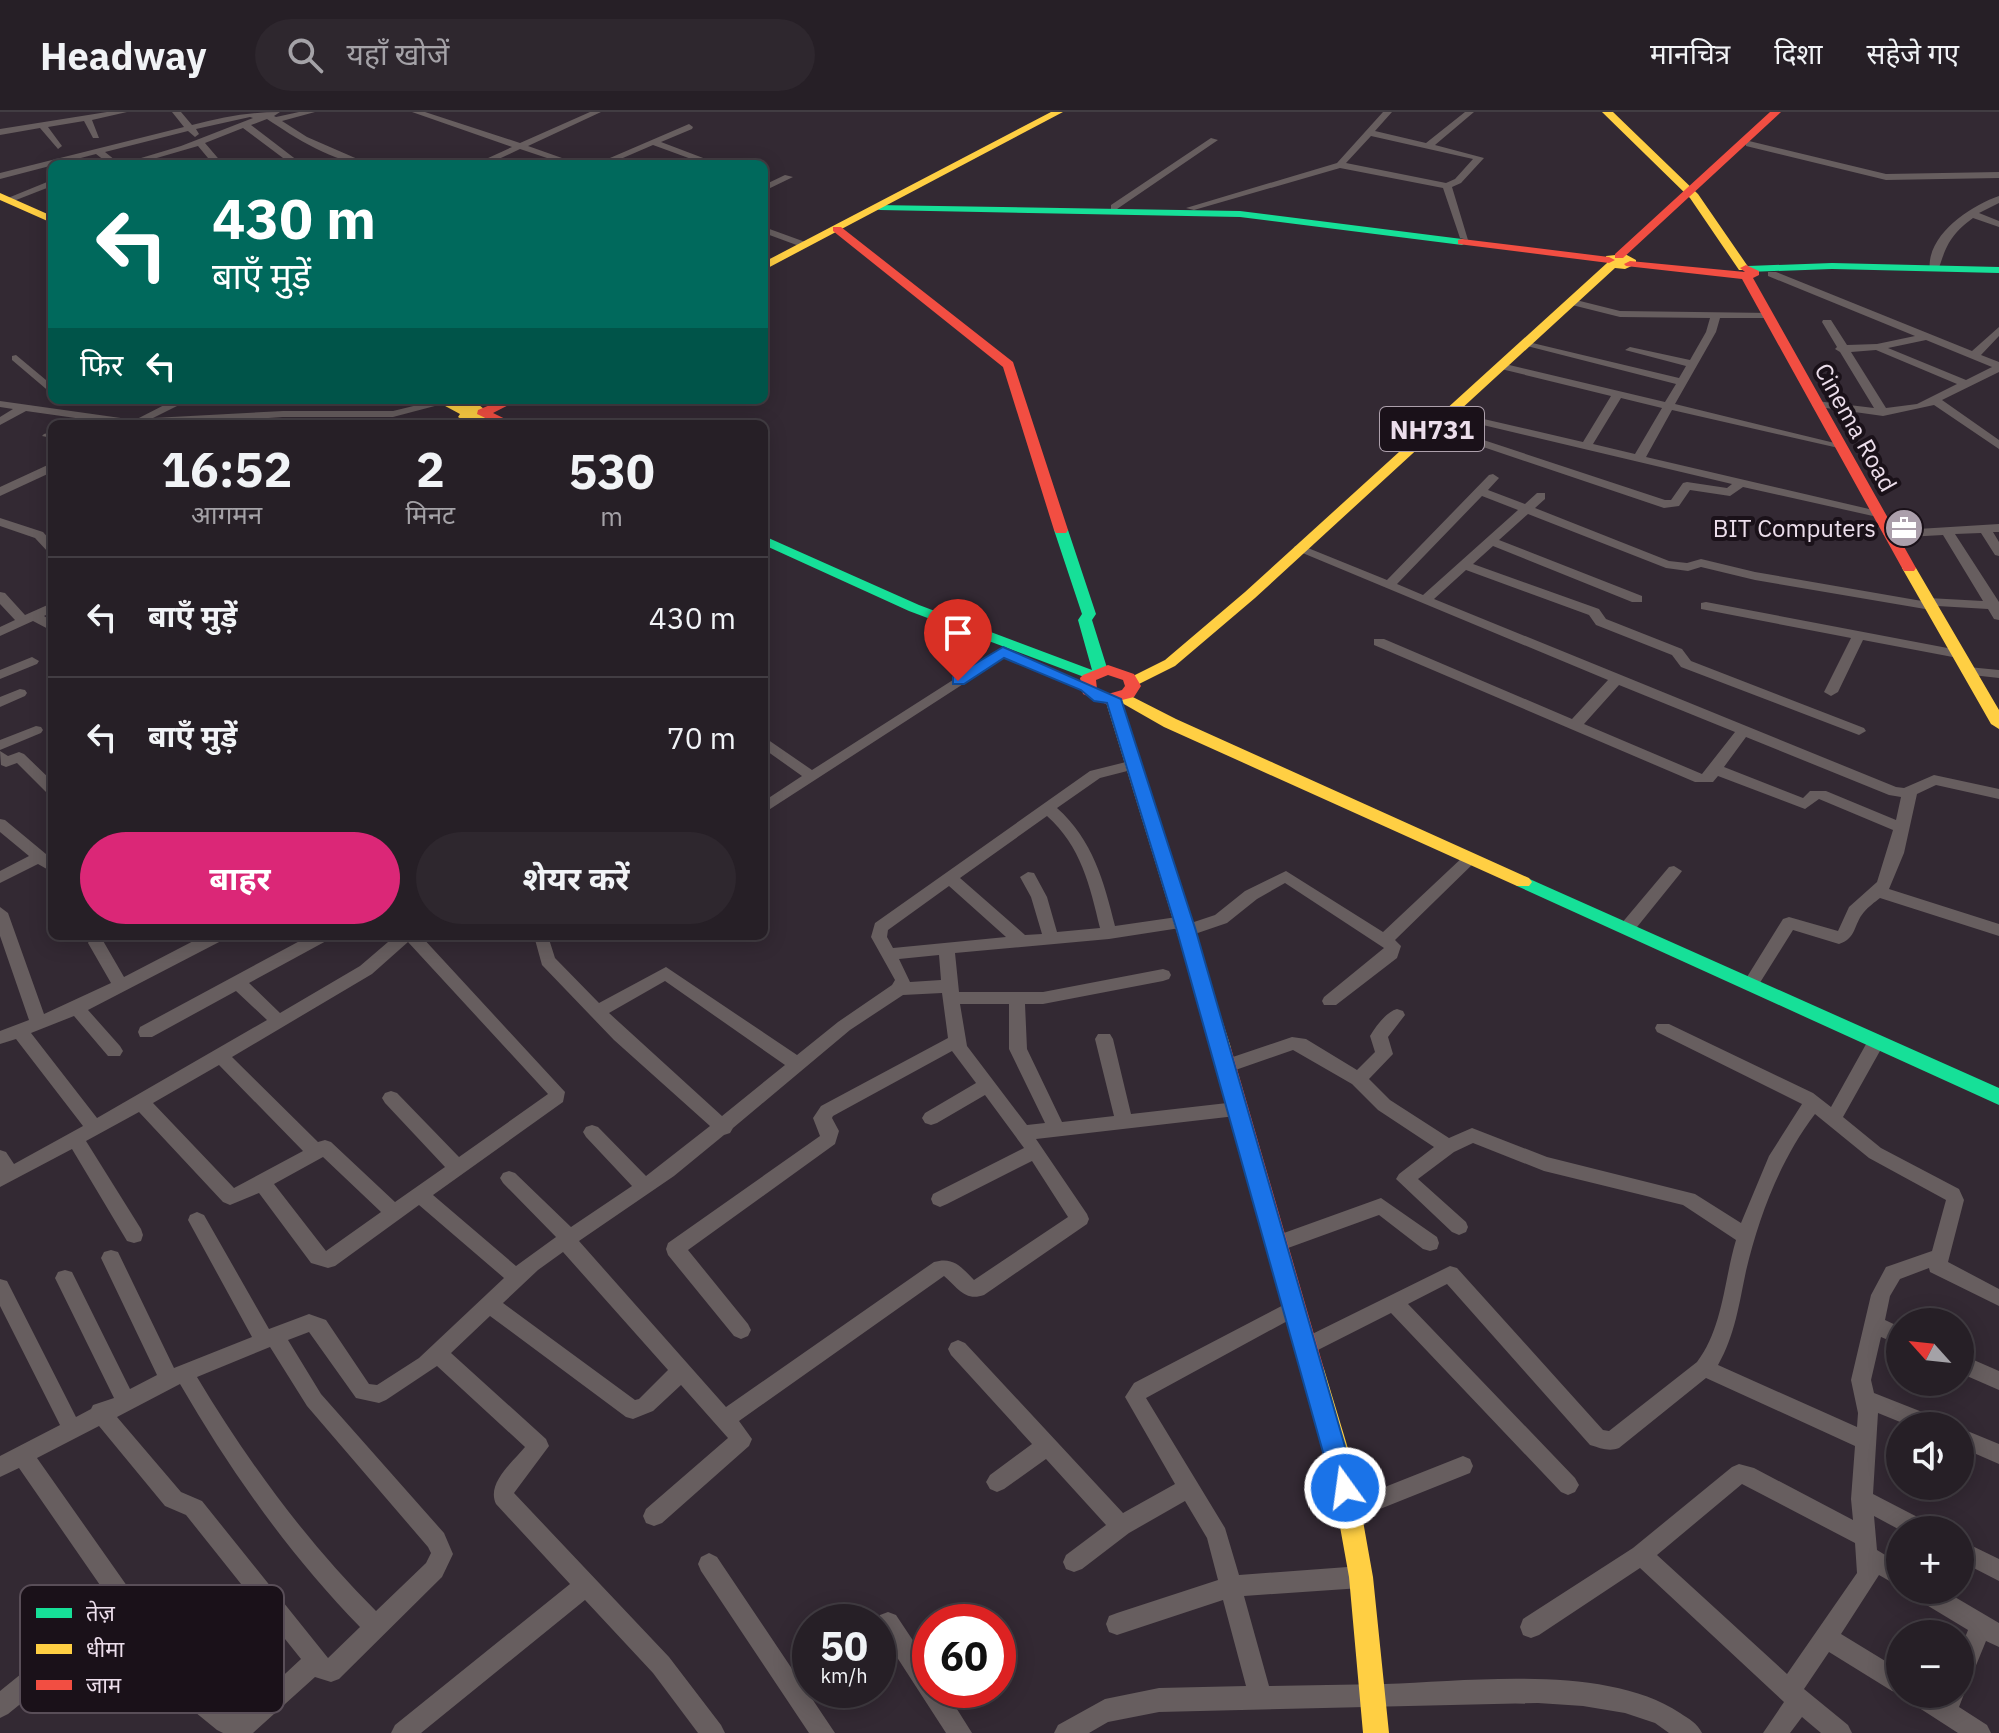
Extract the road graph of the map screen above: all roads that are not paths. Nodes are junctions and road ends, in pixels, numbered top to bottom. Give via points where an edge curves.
1 (26, 112) edge
2 (119, 112) edge
3 (176, 112) edge
4 (311, 112) edge
5 (416, 112) edge
6 (597, 112) edge
7 (1058, 112) edge
8 (1388, 112) edge
9 (1470, 112) edge
10 (1607, 112) edge
11 (1776, 112) edge
12 (1785, 112) edge
13 (232, 114) edge
14 (270, 116) edge
15 (87, 119) junction
16 (221, 120) junction
17 (0, 122) edge
18 (244, 124) junction
19 (41, 126) junction
20 (188, 127) junction
21 (689, 127) dead end
22 (234, 128) junction
23 (3, 132) edge
24 (1371, 133) junction
25 (96, 136) dead end
26 (142, 138) junction
27 (1214, 140) dead end
28 (200, 141) junction
29 (653, 142) junction
30 (1749, 144) junction
31 (1429, 145) junction
32 (58, 146) dead end
33 (523, 146) junction
34 (96, 150) junction
35 (160, 158) edge
36 (57, 160) edge
37 (110, 160) edge
38 (215, 160) edge
39 (292, 160) edge
40 (354, 160) edge
41 (490, 160) edge
42 (563, 160) edge
43 (610, 160) edge
44 (703, 160) edge
45 (48, 162) edge
46 (42, 164) junction
47 (1340, 165) junction
48 (48, 168) edge
49 (1999, 175) edge
50 (0, 176) edge
51 (788, 177) dead end
52 (1975, 177) junction
53 (769, 182) edge
54 (48, 184) edge
55 (1999, 185) edge
56 (1447, 186) junction
57 (1689, 196) junction
58 (4, 198) edge
59 (1997, 202) edge
60 (885, 204) junction
61 (1114, 207) junction
62 (1191, 208) junction
63 (1972, 214) junction
64 (48, 218) edge
65 (1999, 224) edge
66 (837, 229) junction
67 (768, 231) edge
68 (1465, 238) junction
69 (805, 245) junction
70 (1619, 260) junction
71 (768, 265) edge
72 (1934, 269) junction
73 (1999, 270) edge
74 (1749, 272) junction
75 (1572, 302) junction
76 (1716, 314) junction
77 (1767, 315) junction
78 (1827, 322) dead end
79 (1999, 330) edge
80 (1925, 337) junction
81 (1524, 344) junction
82 (1877, 347) junction
83 (1840, 349) junction
84 (1630, 350) dead end
85 (1974, 356) junction
86 (16, 358) dead end
87 (1690, 363) junction
88 (1501, 366) junction
89 (1999, 367) edge
90 (1680, 382) junction
91 (1966, 384) junction
92 (48, 387) edge
93 (1618, 394) junction
94 (1935, 401) junction
95 (0, 404) edge
96 (70, 404) edge
97 (174, 404) edge
98 (432, 404) edge
99 (451, 404) edge
100 (501, 404) edge
101 (1816, 404) junction
102 (1666, 406) junction
103 (23, 408) junction
104 (477, 413) junction
105 (1883, 413) junction
106 (1449, 414) junction
107 (80, 416) junction
108 (93, 420) edge
109 (140, 420) edge
110 (184, 420) edge
111 (498, 420) edge
112 (0, 422) edge
113 (1434, 427) junction
114 (1999, 445) edge
115 (1586, 447) junction
116 (1839, 447) junction
117 (1638, 460) junction
118 (48, 469) edge
119 (1493, 478) dead end
120 (1740, 483) junction
121 (1481, 491) junction
122 (0, 492) edge
123 (1541, 496) dead end
124 (1526, 509) junction
125 (1878, 515) junction
126 (0, 522) edge
127 (1999, 528) edge
128 (1985, 529) junction
129 (1947, 531) junction
130 (1889, 534) junction
131 (1491, 541) junction
132 (768, 544) edge
133 (48, 545) edge
134 (1299, 549) junction
135 (1999, 552) edge
136 (1463, 565) junction
137 (1388, 586) junction
138 (0, 596) edge
139 (1637, 599) dead end
140 (1424, 601) junction
141 (1930, 604) junction
142 (1706, 606) dead end
143 (914, 608) junction
144 (48, 609) edge
145 (1997, 609) edge
146 (28, 618) junction
147 (48, 626) edge
148 (0, 632) edge
149 (1859, 635) junction
150 (1379, 642) dead end
151 (1003, 652) junction
152 (1958, 654) junction
153 (32, 661) dead end
154 (1968, 671) junction
155 (1999, 674) edge
156 (0, 675) edge
157 (1616, 680) junction
158 (1112, 684) junction
159 (1831, 692) dead end
160 (20, 693) dead end
161 (0, 703) edge
162 (1999, 724) edge
163 (1574, 726) junction
164 (36, 730) dead end
165 (1743, 731) junction
166 (1859, 731) dead end
167 (0, 745) edge
168 (768, 745) edge
169 (0, 756) edge
170 (1134, 765) junction
171 (1715, 769) junction
172 (46, 774) edge
173 (811, 776) junction
174 (1910, 790) junction
175 (1999, 794) edge
176 (768, 803) edge
177 (1049, 809) junction
178 (0, 824) edge
179 (1902, 828) junction
180 (1470, 859) junction
181 (45, 862) edge
182 (1674, 871) dead end
183 (1028, 877) dead end
184 (0, 878) edge
185 (950, 878) junction
186 (1879, 892) junction
187 (0, 913) edge
188 (1185, 926) junction
189 (1627, 928) junction
190 (1999, 930) edge
191 (1109, 933) junction
192 (1051, 938) junction
193 (1386, 939) junction
194 (209, 940) edge
195 (315, 940) edge
196 (400, 940) edge
197 (416, 940) edge
198 (544, 940) edge
199 (1021, 941) junction
200 (96, 943) dead end
201 (946, 948) junction
202 (888, 954) junction
203 (1163, 975) dead end
204 (239, 984) junction
205 (1750, 985) junction
206 (121, 986) junction
207 (899, 989) junction
208 (951, 992) junction
209 (1017, 1000) junction
210 (1330, 1001) dead end
211 (77, 1008) junction
212 (598, 1012) junction
213 (1397, 1015) dead end
214 (279, 1022) junction
215 (39, 1023) junction
216 (1663, 1028) dead end
217 (20, 1031) junction
218 (146, 1032) dead end
219 (0, 1038) edge
220 (1104, 1039) dead end
221 (956, 1041) junction
222 (1876, 1042) junction
223 (114, 1051) dead end
224 (221, 1056) junction
225 (798, 1065) junction
226 (1224, 1067) junction
227 (1358, 1079) junction
228 (987, 1085) junction
229 (1999, 1097) edge
230 (391, 1098) dead end
231 (141, 1102) junction
232 (1814, 1102) junction
233 (1236, 1109) junction
234 (931, 1118) dead end
235 (1834, 1118) junction
236 (1124, 1121) junction
237 (95, 1128) junction
238 (724, 1128) junction
239 (1057, 1129) junction
240 (592, 1132) dead end
241 (1023, 1133) junction
242 (75, 1139) junction
243 (1448, 1147) junction
244 (315, 1151) junction
245 (1035, 1151) junction
246 (0, 1157) edge
247 (457, 1167) junction
248 (5, 1177) edge
249 (509, 1178) dead end
250 (262, 1182) junction
251 (645, 1187) junction
252 (421, 1196) junction
253 (940, 1199) dead end
254 (396, 1214) junction
255 (197, 1220) dead end
256 (1459, 1227) dead end
257 (134, 1235) dead end
258 (1747, 1237) junction
259 (569, 1240) junction
260 (1430, 1243) dead end
261 (1277, 1244) junction
262 (1937, 1257) junction
263 (111, 1258) dead end
264 (516, 1277) junction
265 (65, 1278) dead end
266 (0, 1287) edge
267 (1999, 1298) edge
268 (1393, 1302) junction
269 (489, 1304) junction
270 (1295, 1307) junction
271 (1874, 1324) junction
272 (741, 1330) dead end
273 (1886, 1330) edge
274 (269, 1338) junction
275 (1307, 1346) junction
276 (958, 1349) dead end
277 (438, 1354) junction
278 (1704, 1368) junction
279 (1974, 1369) edge
280 (681, 1371) junction
281 (176, 1376) junction
282 (1999, 1381) edge
283 (1864, 1398) junction
284 (125, 1400) junction
285 (100, 1412) junction
286 (1898, 1412) edge
287 (724, 1420) junction
288 (71, 1427) junction
289 (1867, 1441) junction
290 (1974, 1443) edge
291 (1047, 1446) junction
292 (22, 1454) junction
293 (1999, 1454) edge
294 (1463, 1466) dead end
295 (0, 1467) edge
296 (997, 1482) dead end
297 (1568, 1485) dead end
298 (1189, 1487) junction
299 (1862, 1499) junction
300 (1350, 1511) junction
301 (654, 1516) dead end
302 (1894, 1516) edge
303 (1121, 1526) junction
304 (1865, 1546) junction
305 (1641, 1555) junction
306 (1974, 1557) edge
307 (1074, 1562) dead end
308 (709, 1564) dead end
309 (1886, 1564) edge
310 (1999, 1570) edge
311 (1361, 1577) junction
312 (114, 1585) edge
313 (256, 1585) edge
314 (586, 1585) junction
315 (1233, 1586) junction
316 (1946, 1604) edge
317 (284, 1620) edge
318 (1117, 1624) dead end
319 (1531, 1627) dead end
320 (377, 1628) junction
321 (1990, 1631) edge
322 (896, 1635) edge
323 (1827, 1638) junction
324 (1974, 1656) edge
325 (912, 1659) edge
326 (316, 1660) junction
327 (1886, 1674) edge
328 (20, 1690) edge
329 (284, 1690) edge
330 (1260, 1696) junction
331 (1373, 1696) junction
332 (1794, 1696) junction
333 (0, 1706) edge
334 (944, 1708) edge
335 (1955, 1708) edge
336 (214, 1713) edge
337 (260, 1713) edge
338 (403, 1733) edge
339 (713, 1733) edge
340 (823, 1733) edge
341 (960, 1733) edge
342 (1066, 1733) edge
343 (1376, 1733) edge
344 (1690, 1733) edge
345 (1775, 1733) edge
346 (1840, 1733) edge
347 (1979, 1733) edge

1 - 19 street
2 - 15 street
3 - 20 street
4 - 14 street
5 - 33 street
6 - 33 street
7 - 60 main road
8 - 24 street
9 - 31 street
10 - 57 main road, Cinema Road
11 - 57 main road
12 - 30 main road
13 - 14 street
13 - 16 street
14 - 18 street
14 - 40 street via 304,139
15 - 19 street
15 - 25 street
16 - 20 street
16 - 22 street
17 - 23 street
18 - 22 street
18 - 39 street
19 - 23 street
19 - 32 street
20 - 26 street
20 - 28 street
21 - 29 street
22 - 28 street
24 - 31 street
24 - 47 street
26 - 34 street
26 - 35 street
27 - 61 street
28 - 35 street
28 - 38 street
29 - 43 street
29 - 44 street
30 - 52 street via 1886,177
30 - 57 main road
31 - 56 street via 1479,158
33 - 41 street
33 - 42 street
34 - 36 street
34 - 37 street
45 - 46 street
46 - 48 street
46 - 50 street
47 - 56 street
47 - 62 street
49 - 52 street
51 - 53 street
52 - 55 street
54 - 58 street
56 - 68 street
57 - 70 main road
57 - 74 main road, Cinema Road
58 - 64 main road
59 - 63 street
60 - 61 main road
60 - 66 main road
60 - 70 main road via 1240,214
61 - 62 main road
62 - 68 main road
63 - 65 street
63 - 72 street via 1938,247
66 - 69 main road
66 - 158 main road via 1009,365 1089,614 1085,620
67 - 69 street
68 - 70 main road
69 - 71 main road
70 - 74 main road
70 - 75 main road, NH731
72 - 73 main road
72 - 74 main road
74 - 77 main road, Cinema Road
74 - 80 street
75 - 76 street via 1620,314
75 - 81 main road, NH731
76 - 77 street
76 - 87 street via 1711,332
77 - 101 main road, Cinema Road
78 - 83 street
79 - 85 street
80 - 82 street
80 - 85 street
81 - 88 main road, NH731
81 - 90 street
82 - 83 street
82 - 91 street
83 - 105 street
84 - 87 street
85 - 89 street
86 - 92 street
87 - 90 street
88 - 93 street
88 - 106 main road, NH731
89 - 91 street
90 - 102 street
91 - 94 street
93 - 102 street
93 - 115 street
94 - 105 street
94 - 114 street
95 - 103 street
96 - 107 street
97 - 109 street
98 - 110 street via 403,413
99 - 104 main road
100 - 104 main road
101 - 105 street
101 - 116 main road, Cinema Road
102 - 116 street
102 - 117 street
103 - 107 street
103 - 112 street
104 - 111 main road
106 - 113 main road, NH731
106 - 115 street
107 - 108 street
113 - 120 street via 1667,505 1675,503 1688,485 1730,492
113 - 134 main road, NH731
115 - 117 street
116 - 125 main road, Cinema Road
117 - 120 street
118 - 122 street
119 - 121 street
120 - 125 street
121 - 124 street
121 - 137 street
123 - 124 street
124 - 131 street
124 - 141 street via 1666,564 1701,563
125 - 130 main road, Cinema Road
126 - 133 street via 39,535
127 - 128 street
128 - 129 street
128 - 135 street
129 - 130 street
129 - 145 street
130 - 141 main road, Cinema Road
131 - 136 street
131 - 139 street
132 - 143 main road
134 - 137 street
134 - 158 main road, NH731 via 1159,671
136 - 140 street
136 - 166 street via 1594,612 1601,622 1680,653 1686,664
137 - 140 street
138 - 146 street
140 - 157 street
141 - 145 street
141 - 152 main road, Cinema Road
142 - 149 street
143 - 151 main road
143 - 158 main road
144 - 146 street
146 - 147 street
146 - 148 street
149 - 152 street
149 - 159 street
150 - 163 street
151 - 158 main road
151 - 173 street
152 - 154 main road, Cinema Road
153 - 156 street
154 - 155 street
154 - 162 main road, Cinema Road
157 - 163 street
157 - 165 street
158 - 170 main road
158 - 180 main road via 1170,723
160 - 161 street
163 - 171 street via 1700,779 1708,779
164 - 167 street
165 - 171 street
165 - 174 street via 1894,792
168 - 173 street
169 - 172 street via 6,762 19,757
170 - 177 street via 1098,772
170 - 188 main road
171 - 179 street via 1805,804 1821,794
173 - 176 street
174 - 175 street via 1939,780
174 - 179 street
177 - 185 street
177 - 191 street via 1069,824 1085,850
178 - 181 street
179 - 186 street
180 - 189 main road
180 - 193 street
181 - 184 street
182 - 189 street
183 - 192 street
185 - 199 street
185 - 202 street via 878,930
186 - 190 street
186 - 205 street via 1855,911 1841,938 1789,923
187 - 215 street
188 - 191 street
188 - 193 street via 1221,919 1283,876
188 - 226 main road
189 - 205 main road
191 - 192 street
192 - 199 street
193 - 210 street via 1393,946 1391,954
194 - 206 street
195 - 204 street
196 - 214 street via 366,970
197 - 247 street via 557,1094
198 - 212 street via 548,961
199 - 201 street
200 - 206 street
201 - 202 street
201 - 208 street
202 - 207 street via 903,980
203 - 209 street
204 - 214 street
204 - 218 street
205 - 222 main road
206 - 211 street
207 - 208 street
207 - 225 street
208 - 209 street
208 - 221 street
209 - 239 street via 1018,1049
211 - 215 street
211 - 223 street
212 - 225 street via 666,973
212 - 238 street
213 - 227 street via 1379,1036 1383,1056
214 - 224 street
215 - 217 street
216 - 232 street
217 - 219 street
217 - 237 street
220 - 236 street
221 - 228 street
221 - 272 street via 827,1111 822,1118 829,1139 675,1249
222 - 229 main road
222 - 235 street
224 - 231 street
224 - 244 street
225 - 238 street
226 - 227 street via 1298,1043
226 - 233 main road
227 - 243 street via 1384,1105
228 - 234 street
228 - 241 street
230 - 247 street
231 - 237 street
231 - 250 street via 230,1197
232 - 235 street
232 - 258 street via 1783,1142
233 - 236 street
233 - 261 main road
235 - 262 street via 1875,1153 1953,1196
236 - 239 street
237 - 242 street
238 - 251 street
239 - 241 street
240 - 251 street
241 - 245 street
242 - 248 street
242 - 257 street
243 - 256 street via 1405,1179
243 - 258 street via 1465,1136 1476,1136 1544,1164 1683,1197
244 - 250 street
244 - 254 street via 330,1149
245 - 253 street
245 - 287 street via 1079,1214 1077,1223 977,1289 969,1288 950,1268 941,1268
246 - 248 street
247 - 252 street
249 - 259 street
250 - 254 street via 324,1261
251 - 259 street
252 - 254 street
252 - 264 street
255 - 274 street
258 - 278 street via 1717,1348
259 - 264 street
259 - 280 street
260 - 261 street via 1381,1206
261 - 270 main road
262 - 267 street via 1941,1270
262 - 271 street via 1893,1273
263 - 281 street
264 - 269 street
265 - 284 street
266 - 288 street
268 - 275 street
268 - 278 street via 1442,1275 1452,1275 1605,1442
268 - 297 street
269 - 277 street
269 - 280 street via 633,1410 646,1405
270 - 275 main road
270 - 298 street via 1141,1389 1135,1397
271 - 273 street
271 - 283 street via 1862,1370
274 - 277 street via 316,1324 358,1388 373,1395
274 - 281 street
274 - 320 street via 314,1400 441,1549 439,1564
275 - 300 main road
276 - 291 street
277 - 314 street via 539,1446 502,1495
278 - 289 street
279 - 282 street
280 - 287 street
281 - 284 street
281 - 320 street via 317,1567
283 - 286 street
283 - 289 street
284 - 285 street
285 - 288 street
285 - 313 street via 173,1499 194,1508
287 - 301 street via 740,1442
288 - 292 street
289 - 299 street
290 - 293 street
291 - 296 street
291 - 303 street
292 - 295 street
292 - 312 street
294 - 300 street
298 - 303 street
298 - 315 street via 1217,1535
299 - 302 street
299 - 304 street
300 - 311 main road
303 - 307 street
304 - 305 street via 1739,1474
304 - 309 street
304 - 323 street via 1866,1582
305 - 319 street
305 - 332 street
306 - 310 street
308 - 340 street
311 - 315 street
311 - 331 main road
314 - 338 street
314 - 339 street via 661,1665
315 - 318 street
315 - 330 street
316 - 321 street
317 - 326 street
320 - 326 street via 335,1669 325,1670
321 - 324 street
322 - 325 street
323 - 327 street
323 - 332 street
326 - 329 street
328 - 333 street
330 - 331 street
330 - 342 street via 1131,1703
331 - 343 main road
331 - 344 street via 1514,1691 1586,1695 1661,1712
332 - 345 street
332 - 346 street
334 - 341 street
335 - 347 street
336 - 337 street via 237,1727

